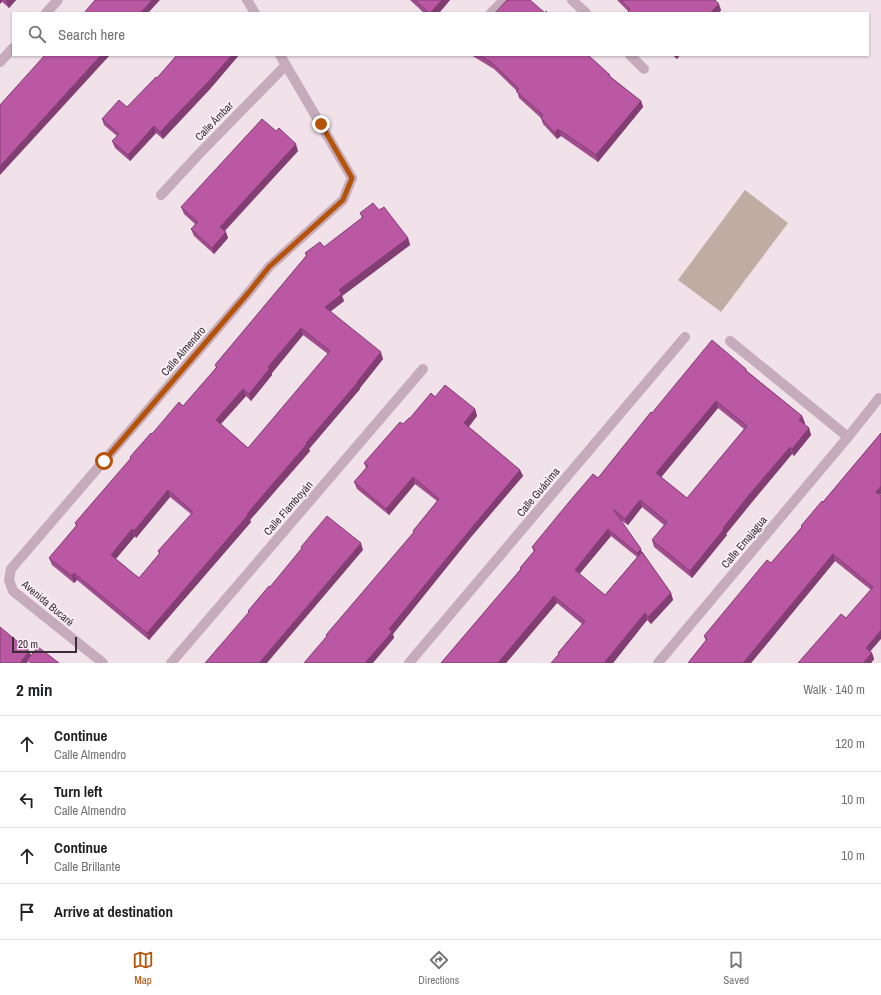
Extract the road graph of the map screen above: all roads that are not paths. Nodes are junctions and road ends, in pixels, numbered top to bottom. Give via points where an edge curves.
1 (58, 0) edge
2 (247, 0) edge
3 (504, 0) edge
4 (572, 0) edge
5 (47, 12) edge
6 (254, 12) edge
7 (492, 12) edge
8 (585, 12) edge
9 (12, 49) edge
10 (281, 56) edge
11 (631, 56) edge
12 (0, 62) edge
13 (286, 65) junction
14 (644, 68) dead end
15 (161, 195) dead end
16 (685, 337) dead end
17 (730, 341) dead end
18 (423, 369) dead end
19 (879, 398) dead end
20 (848, 437) junction
21 (11, 569) joint
22 (103, 663) edge
23 (171, 663) edge
24 (409, 663) edge
25 (658, 663) edge

1 - 5 street
2 - 6 street
3 - 7 street
4 - 8 street
9 - 12 street
10 - 13 street
11 - 14 street
13 - 15 street, Calle Ámbar
13 - 21 street, Calle Almendro via 352,178 343,200 269,267
16 - 24 street, Calle Guácima
17 - 20 street
18 - 23 street, Calle Flamboyán
19 - 20 street, Calle Emajagua
20 - 25 street, Calle Emajagua
21 - 22 street, Avenida Bucaré via 9,580 13,591

